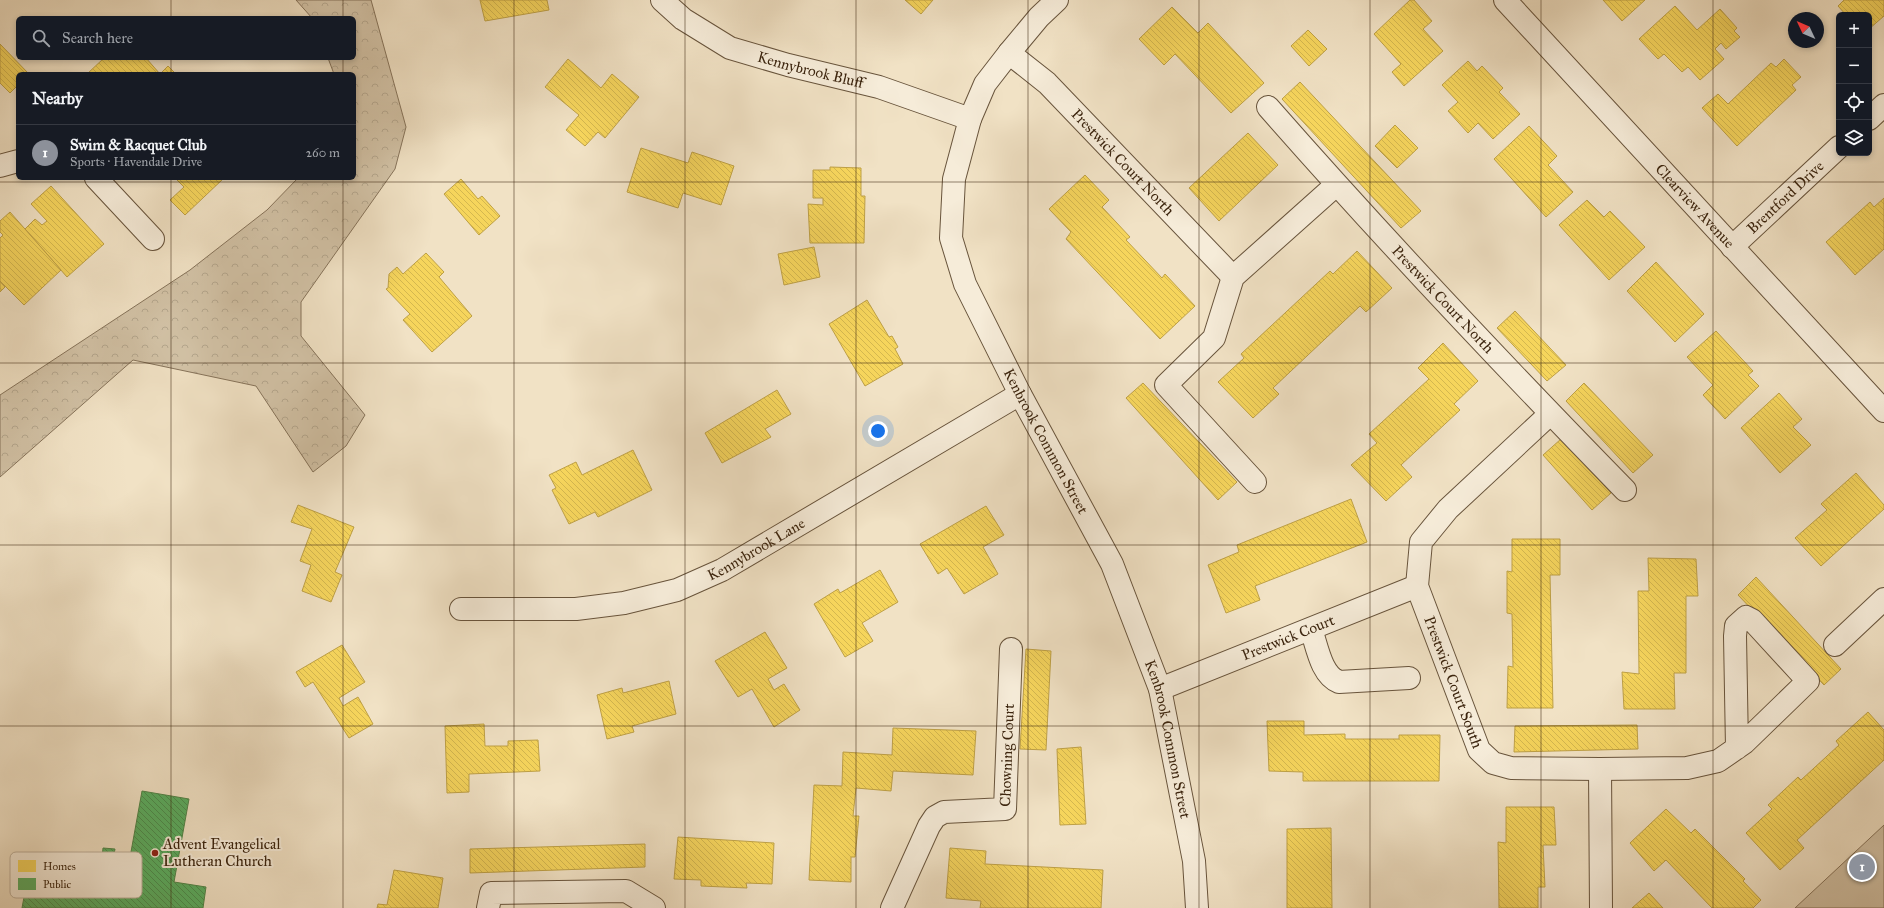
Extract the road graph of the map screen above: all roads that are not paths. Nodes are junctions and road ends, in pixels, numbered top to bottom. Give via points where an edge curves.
1 (662, 0) edge
2 (1057, 0) edge
3 (1505, 0) edge
4 (1009, 53) junction
5 (1884, 105) edge
6 (1268, 107) dead end
7 (1872, 116) edge
8 (970, 118) junction
9 (1836, 150) edge
10 (16, 161) edge
11 (0, 166) edge
12 (98, 180) edge
13 (1336, 184) junction
14 (153, 239) dead end
15 (1732, 247) junction
16 (1233, 277) junction
17 (1020, 394) junction
18 (1884, 411) edge
19 (1550, 414) junction
20 (1255, 482) dead end
21 (1624, 490) dead end
22 (1417, 586) junction
23 (1884, 599) edge
24 (461, 609) dead end
25 (1311, 629) junction
26 (1835, 645) dead end
27 (1011, 649) dead end
28 (1409, 678) dead end
29 (1160, 689) junction
30 (1737, 748) junction
31 (1600, 769) junction
32 (568, 900) edge
33 (1603, 907) edge
34 (488, 908) edge
35 (654, 908) edge
36 (892, 908) edge
37 (1197, 908) edge

1 - 8 street, Kennybrook Bluff via 683,19 730,48 879,87
2 - 4 street, Kenbrook Common Street
3 - 15 street, Clearview Avenue
4 - 8 street, Kenbrook Common Street via 985,84
4 - 16 street, Prestwick Court North via 1047,83
5 - 7 street
6 - 13 street, Prestwick Court North
8 - 17 street, Kenbrook Common Street via 954,179 951,238 965,284
9 - 15 street, Brentford Drive
10 - 11 street
12 - 14 street
13 - 16 street
13 - 19 street, Prestwick Court North
15 - 18 street, Clearview Avenue
16 - 20 street via 1214,338 1166,385
17 - 24 street, Kennybrook Lane via 722,570 677,590 624,603 576,609
17 - 29 street, Kenbrook Common Street via 1112,564
19 - 21 street, Prestwick Court North
19 - 22 street via 1448,509 1421,542
22 - 25 street, Prestwick Court
22 - 31 street, Prestwick Court South via 1479,750 1493,763 1511,768
23 - 26 street
25 - 28 street via 1332,679 1339,682
25 - 29 street, Prestwick Court
27 - 36 street, Chowning Court via 1004,809 944,812 935,817
29 - 37 street, Kenbrook Common Street via 1194,861
30 - 30 street, Prestwick Court South via 1808,681 1752,620 1746,617 1736,626 1734,636
30 - 31 street, Prestwick Court South via 1718,761 1687,768
31 - 33 street
32 - 34 street via 491,893
32 - 35 street via 626,891

